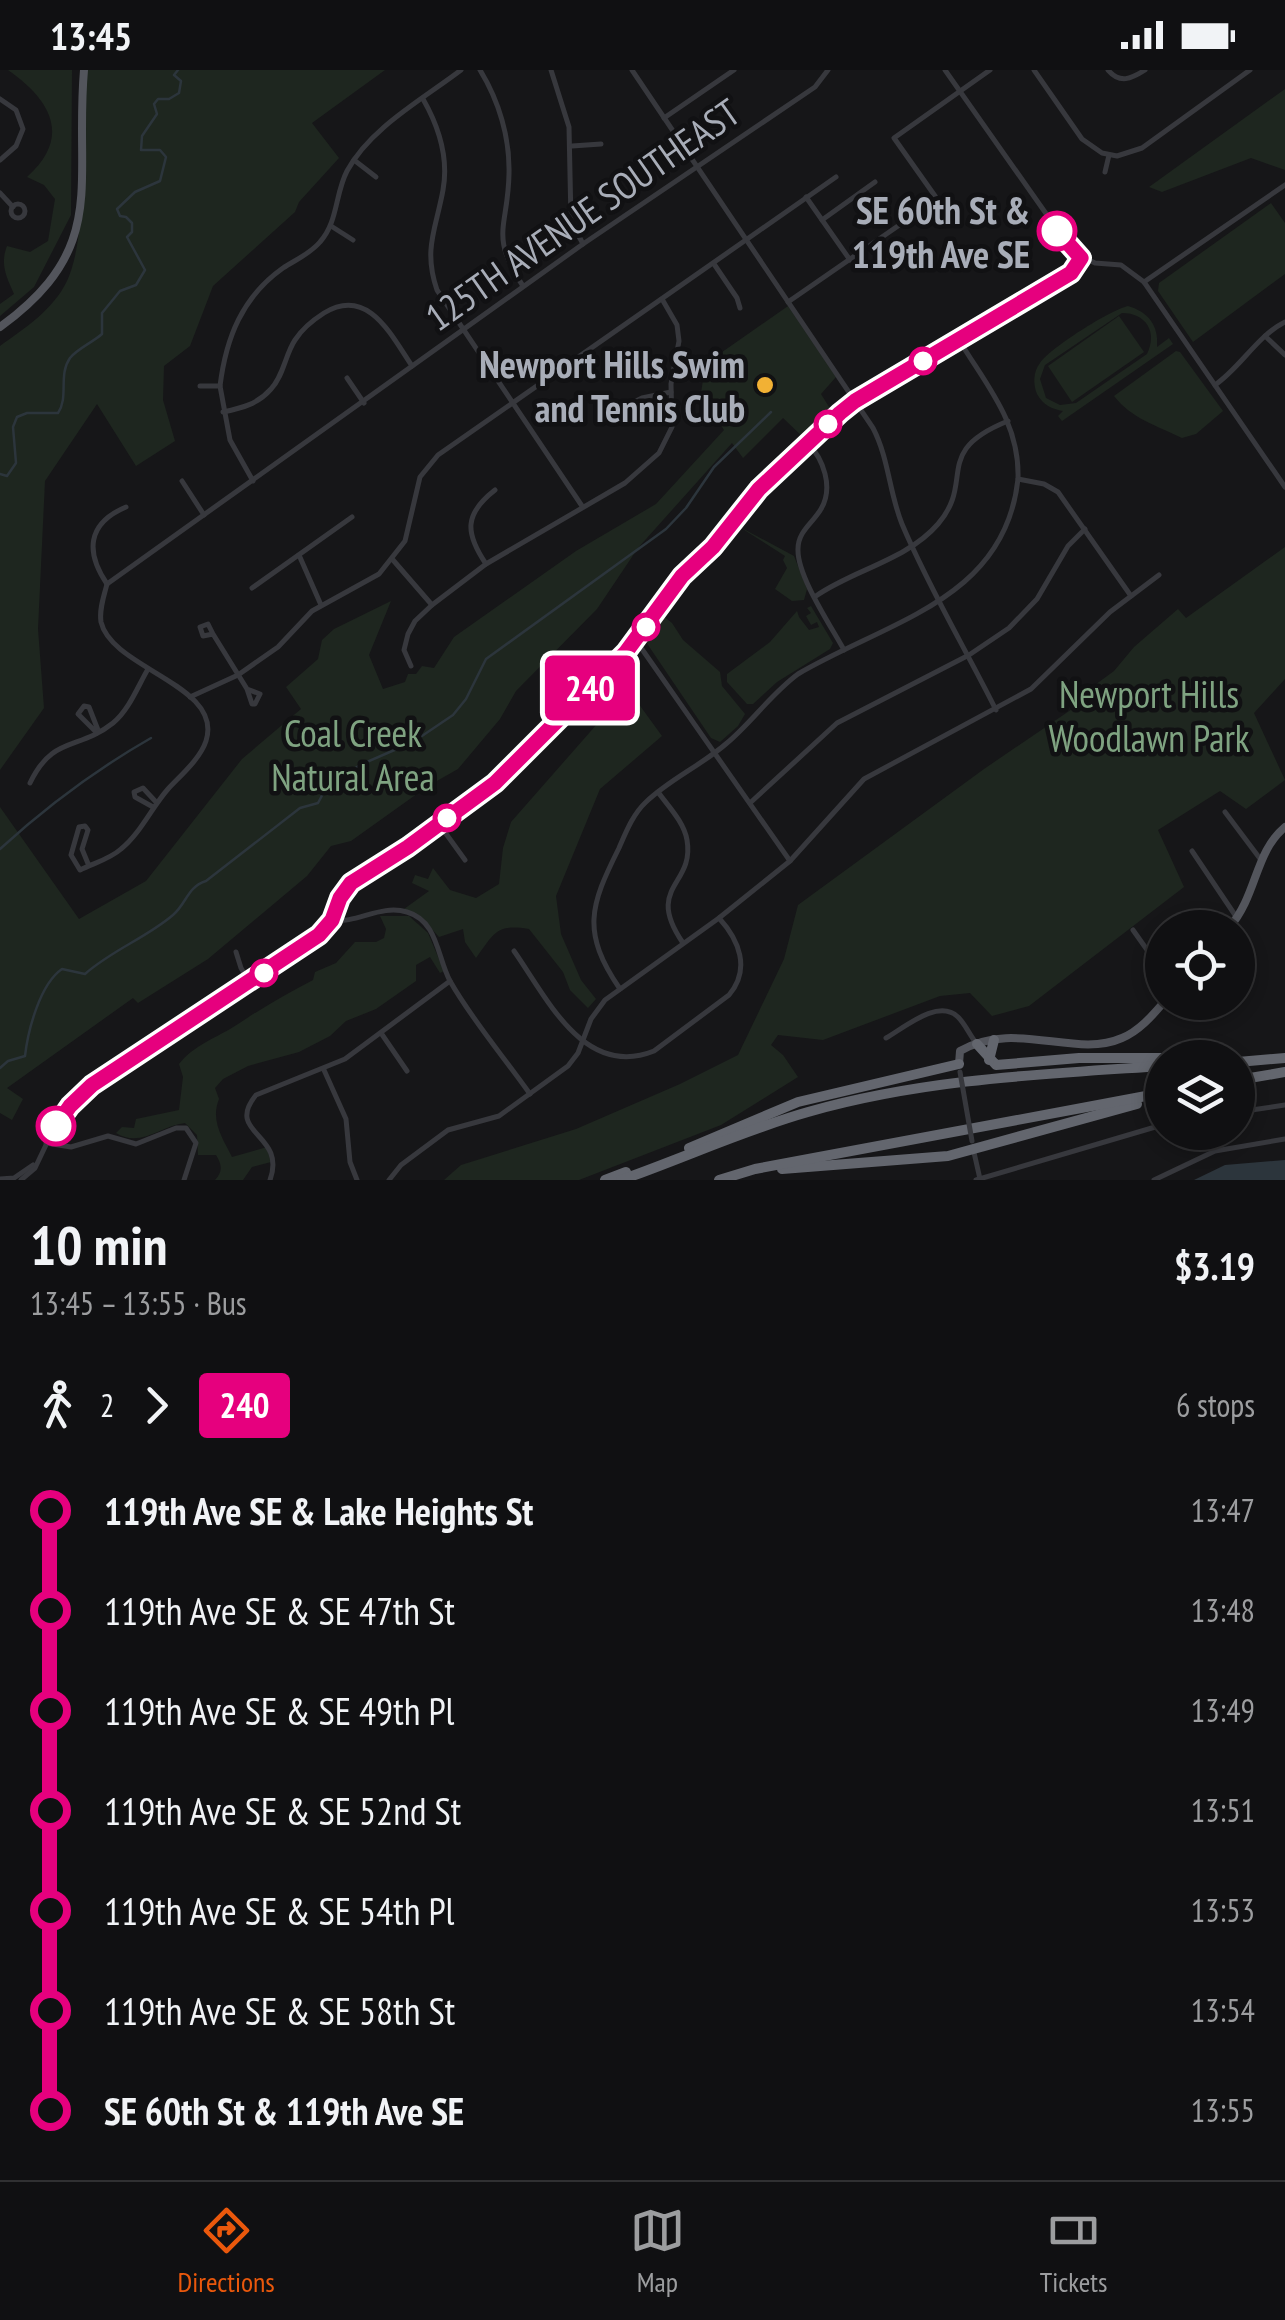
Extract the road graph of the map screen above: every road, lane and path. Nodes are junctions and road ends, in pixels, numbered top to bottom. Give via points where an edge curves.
1 (84, 70) edge
2 (461, 70) edge
3 (480, 70) edge
4 (551, 70) edge
5 (632, 70) edge
6 (734, 70) edge
7 (828, 70) edge
8 (945, 70) edge
9 (990, 70) edge
10 (1034, 70) edge
11 (1108, 70) edge
12 (1145, 70) edge
13 (1250, 70) edge
14 (960, 91) junction
15 (0, 99) edge
16 (423, 99) junction
17 (664, 118) junction
18 (601, 144) dead end
19 (572, 146) junction
20 (1109, 155) junction
21 (0, 160) edge
22 (354, 160) junction
23 (696, 166) junction
24 (1105, 172) dead end
25 (376, 176) dead end
26 (836, 176) dead end
27 (875, 182) dead end
28 (1285, 185) edge
29 (0, 193) edge
30 (806, 197) junction
31 (937, 199) junction
32 (13, 207) dead end
33 (822, 220) junction
34 (952, 220) dead end
35 (331, 226) junction
36 (746, 239) junction
37 (353, 240) dead end
38 (583, 244) junction
39 (1081, 258) junction
40 (850, 260) junction
41 (713, 263) junction
42 (1144, 282) junction
43 (523, 286) junction
44 (662, 299) junction
45 (788, 302) junction
46 (740, 308) dead end
47 (1285, 322) edge
48 (0, 327) edge
49 (461, 330) junction
50 (1266, 336) junction
51 (958, 340) junction
52 (1285, 355) edge
53 (412, 366) junction
54 (348, 378) dead end
55 (1215, 385) junction
56 (200, 386) dead end
57 (220, 386) junction
58 (671, 392) junction
59 (855, 401) junction
60 (364, 402) junction
61 (512, 404) junction
62 (223, 412) junction
63 (601, 419) dead end
64 (1008, 420) junction
65 (807, 442) junction
66 (1018, 479) junction
67 (182, 481) dead end
68 (252, 481) junction
69 (1285, 487) edge
70 (496, 490) dead end
71 (582, 506) junction
72 (126, 507) dead end
73 (204, 515) junction
74 (352, 518) dead end
75 (1085, 529) junction
76 (911, 546) junction
77 (299, 556) junction
78 (392, 560) junction
79 (486, 564) junction
80 (1159, 576) dead end
81 (107, 584) junction
82 (252, 588) dead end
83 (816, 596) junction
84 (1131, 596) junction
85 (940, 600) junction
86 (321, 605) junction
87 (432, 605) junction
88 (213, 634) dead end
89 (636, 641) junction
90 (844, 650) junction
91 (969, 655) junction
92 (412, 666) dead end
93 (148, 668) junction
94 (238, 674) junction
95 (247, 688) dead end
96 (190, 697) junction
97 (996, 710) junction
98 (98, 732) junction
99 (715, 752) junction
100 (30, 783) dead end
101 (658, 792) junction
102 (750, 803) junction
103 (1226, 812) dead end
104 (439, 824) junction
105 (1285, 827) edge
106 (1192, 851) dead end
107 (464, 860) dead end
108 (1262, 860) junction
109 (790, 861) junction
110 (89, 866) junction
111 (1232, 910) edge
112 (1242, 910) edge
113 (718, 918) junction
114 (332, 920) junction
115 (1133, 930) dead end
116 (683, 944) junction
117 (1145, 947) edge
118 (236, 952) dead end
119 (514, 952) dead end
120 (450, 981) junction
121 (250, 982) junction
122 (620, 989) junction
123 (1146, 1020) edge
124 (381, 1033) junction
125 (886, 1038) dead end
126 (994, 1040) junction
127 (582, 1044) junction
128 (977, 1044) junction
129 (1145, 1058) edge
130 (1285, 1058) edge
131 (1255, 1059) edge
132 (989, 1061) junction
133 (1145, 1067) edge
134 (959, 1068) junction
135 (324, 1069) junction
136 (407, 1071) dead end
137 (1285, 1072) edge
138 (1255, 1077) edge
139 (530, 1094) junction
140 (1145, 1099) edge
141 (1145, 1100) edge
142 (1285, 1106) edge
143 (1255, 1110) edge
144 (1145, 1130) edge
145 (1285, 1139) edge
146 (46, 1143) junction
147 (972, 1145) junction
148 (36, 1163) junction
149 (756, 1168) junction
150 (978, 1179) edge
151 (0, 1180) edge
152 (20, 1180) edge
153 (184, 1180) edge
154 (270, 1180) edge
155 (357, 1180) edge
156 (388, 1180) edge
157 (605, 1180) edge
158 (622, 1180) edge
159 (719, 1180) edge
160 (1154, 1180) edge

1 - 48 main road via 83,197 74,242 38,297
2 - 16 street
3 - 43 street via 508,145 502,249
4 - 19 street
5 - 17 street
6 - 17 street
7 - 23 street, 125TH AVENUE SOUTHEAST via 816,87
8 - 14 street
9 - 14 street
10 - 20 street via 1082,139
11 - 12 street via 1120,79
13 - 20 street via 1142,148
14 - 31 street via 894,138
14 - 39 street
15 - 21 street via 20,116 23,129
16 - 22 street
16 - 49 street via 445,169 430,267
17 - 23 street
18 - 19 street
19 - 38 street via 571,221
20 - 24 street
22 - 25 street
22 - 35 street
23 - 36 street
23 - 38 street, 125TH AVENUE SOUTHEAST
26 - 30 street
27 - 33 street
28 - 42 street
29 - 32 street
30 - 33 street
30 - 36 street
31 - 34 street
31 - 40 street
33 - 40 street
35 - 37 street
35 - 57 street via 243,310 229,337
36 - 41 street
36 - 45 street
38 - 43 street, 125TH AVENUE SOUTHEAST
39 - 42 street via 1121,265
39 - 51 street via 1066,276
40 - 45 street
41 - 44 street
41 - 46 street
42 - 55 street
43 - 49 street, 125TH AVENUE SOUTHEAST
44 - 58 street via 679,332
44 - 61 street
45 - 59 street
47 - 50 street
49 - 53 street, 125TH AVENUE SOUTHEAST
49 - 61 street
50 - 52 street
50 - 55 street
51 - 59 street
51 - 64 street
53 - 60 street, 125TH AVENUE SOUTHEAST
53 - 62 street via 373,313 349,305 327,312 294,342 269,392
54 - 60 street
55 - 69 street
56 - 57 street
57 - 62 street
58 - 63 street
58 - 71 street via 672,426 659,453 626,483
59 - 65 street
59 - 76 street via 883,450
60 - 68 street, 125TH AVENUE SOUTHEAST
61 - 71 street
61 - 78 street via 438,455 420,477 410,528
62 - 68 street
64 - 66 street
64 - 76 street via 967,446 945,514
65 - 83 street via 826,480 824,504 800,536 798,550
65 - 89 street via 682,576
66 - 75 street via 1052,488
66 - 85 street via 996,548 975,575
67 - 73 street
68 - 73 street, 125TH AVENUE SOUTHEAST
70 - 79 street via 478,505 471,524 472,542
71 - 79 street
72 - 81 street via 103,524 92,548
73 - 81 street, 125TH AVENUE SOUTHEAST
74 - 77 street
75 - 84 street
75 - 91 street via 1024,614
76 - 83 street
76 - 85 street
77 - 82 street
77 - 86 street
78 - 86 street via 372,580
78 - 87 street
79 - 87 street
80 - 84 street
81 - 93 street via 100,616 105,632 121,652
83 - 90 street
84 - 97 street via 1043,680
85 - 90 street
85 - 91 street
86 - 94 street
87 - 92 street via 408,634 404,650
88 - 94 street
89 - 99 street
89 - 104 street via 495,783
90 - 99 street via 788,682
91 - 97 street
91 - 102 street via 837,723
93 - 96 street
93 - 98 street via 123,712
94 - 95 street
94 - 96 street
96 - 110 street via 207,726 204,746 123,848
97 - 109 street via 864,779
98 - 98 street via 78,714 84,706 89,707
98 - 100 street via 49,754
99 - 101 street
99 - 102 street
101 - 116 street via 688,844 667,908
101 - 122 street via 631,823 595,900 598,954
102 - 109 street
103 - 108 street
104 - 107 street
104 - 114 street via 356,878
105 - 108 main road
106 - 111 street
108 - 112 main road
109 - 113 street
110 - 110 street via 82,850 88,830 82,825 71,855 79,869
113 - 116 street
113 - 127 street via 736,939 741,962 728,996 649,1054 613,1055
114 - 120 street via 387,910 412,914 436,940
114 - 121 street
115 - 117 street
116 - 122 street
118 - 121 street
119 - 127 street
120 - 124 street
120 - 139 street
121 - 146 street via 87,1089
122 - 127 street via 597,1009
123 - 126 main road via 1108,1042
124 - 135 street
124 - 136 street
125 - 128 street via 943,1010 957,1016
126 - 128 main road
126 - 132 highway
127 - 139 street via 568,1066
128 - 132 highway
128 - 134 main road via 960,1051
129 - 132 highway via 996,1066
130 - 131 highway
133 - 158 highway via 976,1079 878,1095 757,1128
134 - 147 street, bridge
134 - 157 highway via 798,1102
135 - 154 street via 266,1088 248,1106 252,1130 274,1157
135 - 155 street via 346,1119
137 - 138 highway
139 - 156 street via 494,1118 448,1130
140 - 149 highway
141 - 147 highway
142 - 143 street
144 - 150 street
145 - 160 street via 1215,1151
146 - 148 street
146 - 153 street via 71,1147 108,1136 136,1144 186,1128 196,1143
147 - 149 highway via 927,1158
147 - 150 street
148 - 151 street
148 - 152 street
149 - 159 highway

